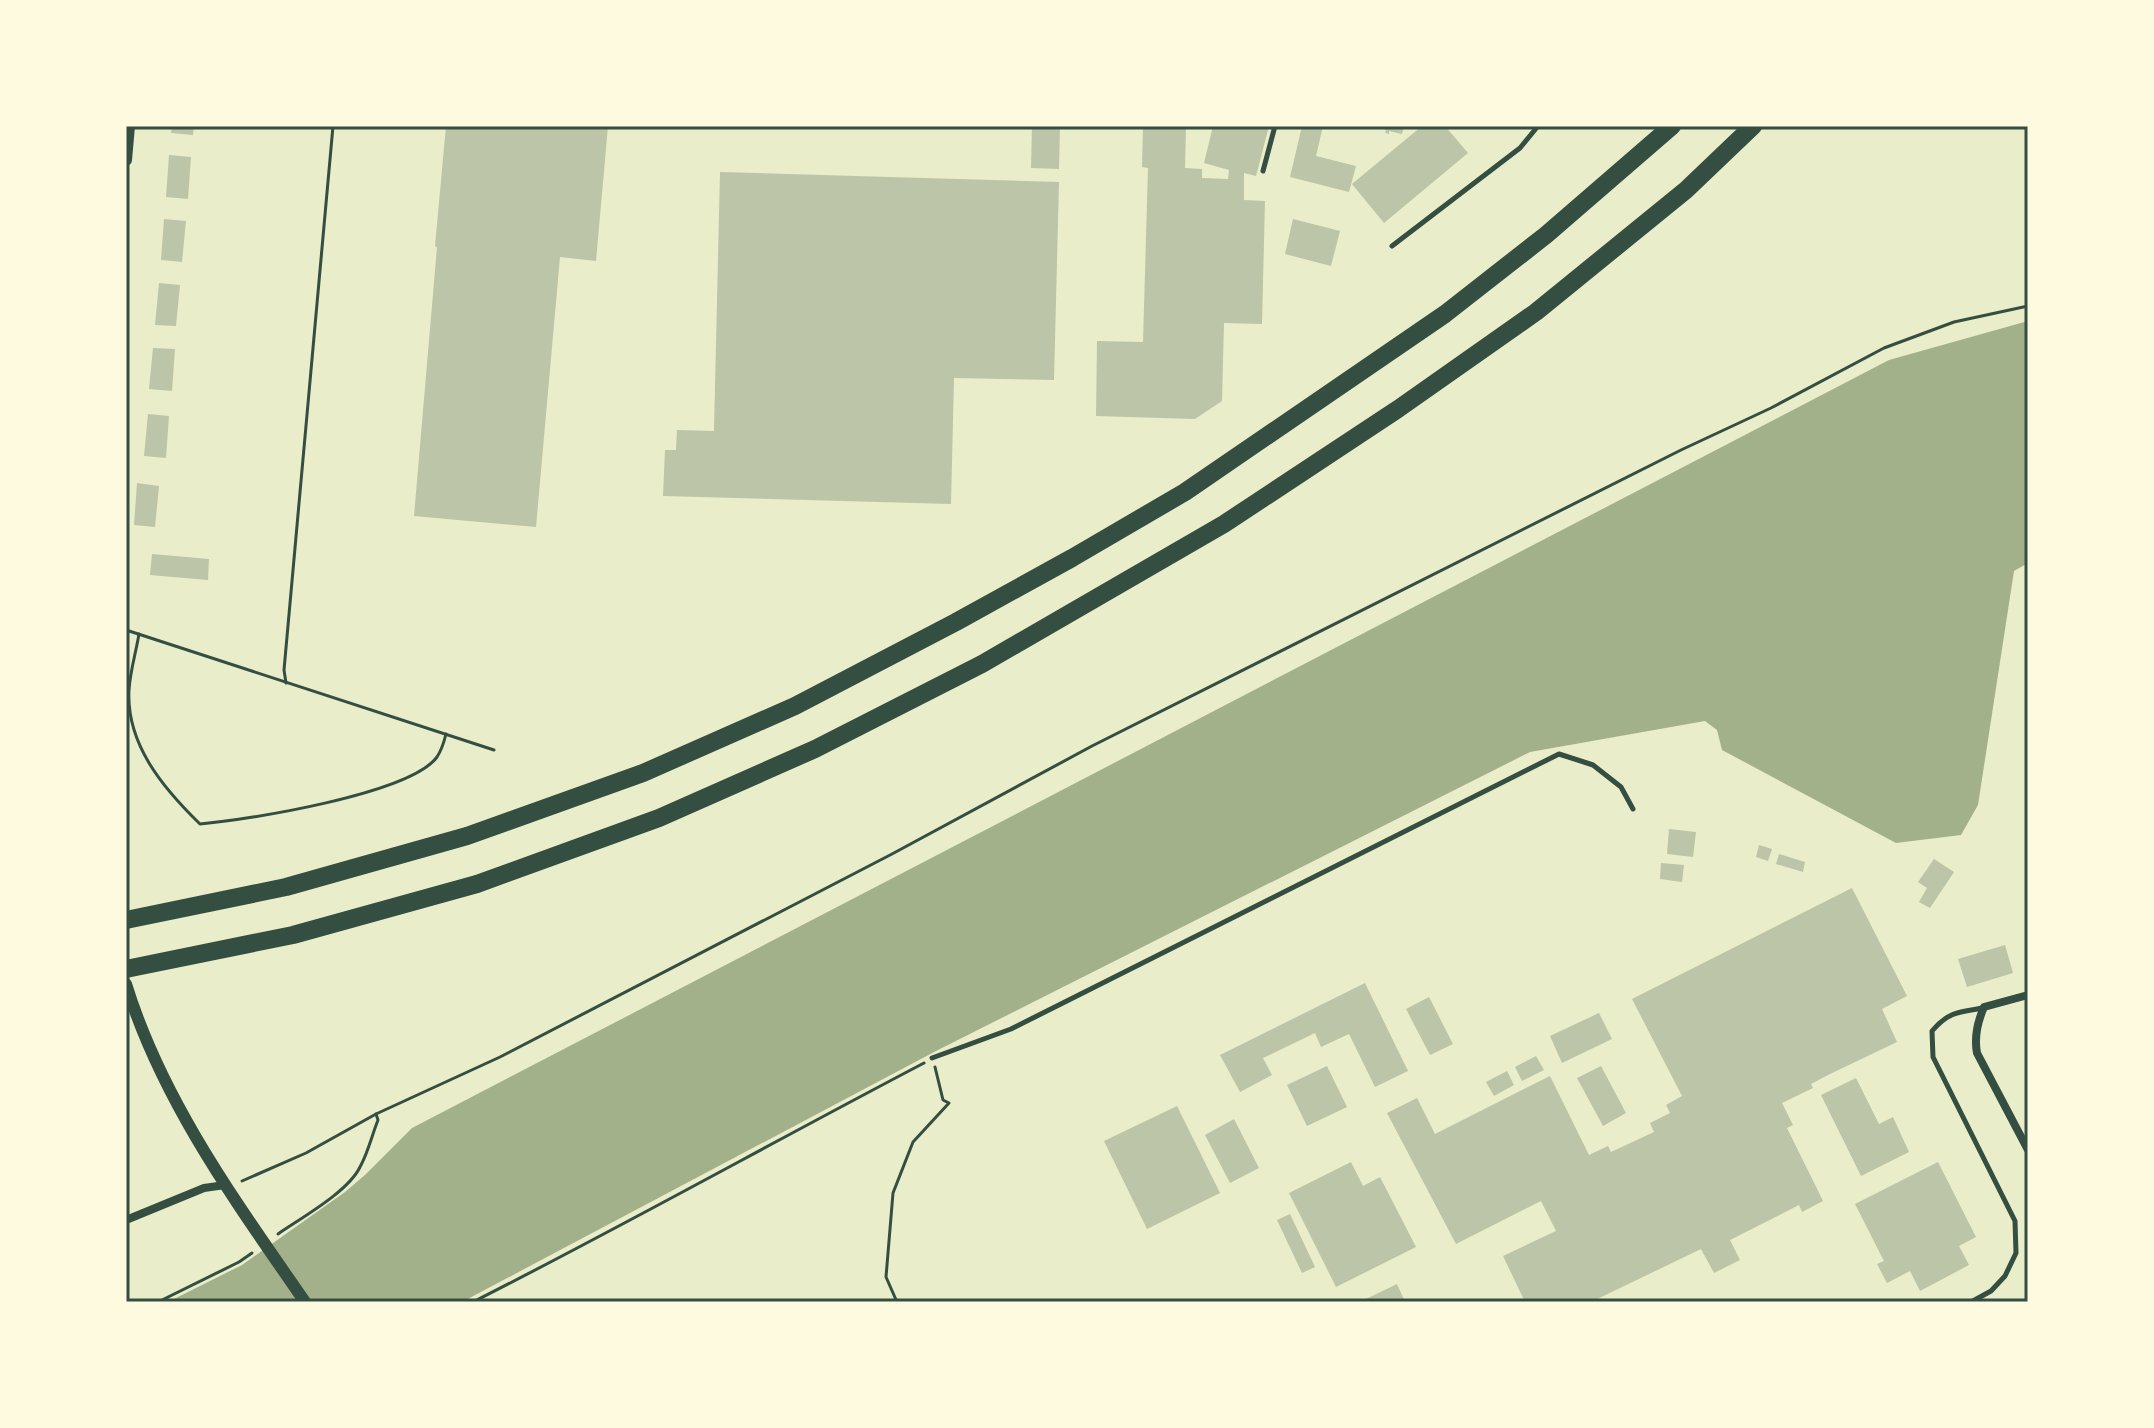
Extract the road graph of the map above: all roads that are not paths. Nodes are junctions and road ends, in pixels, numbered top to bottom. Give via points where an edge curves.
1 (129, 126) edge
2 (1275, 126) edge
3 (1538, 126) edge
4 (1672, 126) edge
5 (1753, 126) edge
6 (126, 160) edge
7 (1263, 171) dead end
8 (1392, 246) dead end
9 (1633, 809) dead end
10 (126, 920) edge
11 (126, 969) edge
12 (128, 989) edge
13 (2028, 995) edge
14 (1984, 1007) junction
15 (130, 1011) edge
16 (932, 1058) road end
17 (2028, 1150) edge
18 (225, 1185) junction
19 (126, 1220) edge
20 (305, 1302) edge
21 (1971, 1302) edge

1 - 6 street
2 - 7 lane
3 - 8 lane via 1520,148
4 - 10 highway via 1445,314 1185,492 795,706 643,773 467,836 286,887
5 - 11 highway via 1686,190 1536,312 1398,409 1224,524 982,664 815,749 659,818 477,884 293,935
9 - 16 lane via 1621,787 1593,765 1559,754 1011,1029
12 - 15 street
13 - 14 street
14 - 17 street via 1977,1053
14 - 21 lane via 1951,1014 1932,1031 1933,1057 2015,1221 2016,1253 2005,1276
15 - 18 street
18 - 19 street via 204,1188
18 - 20 street

